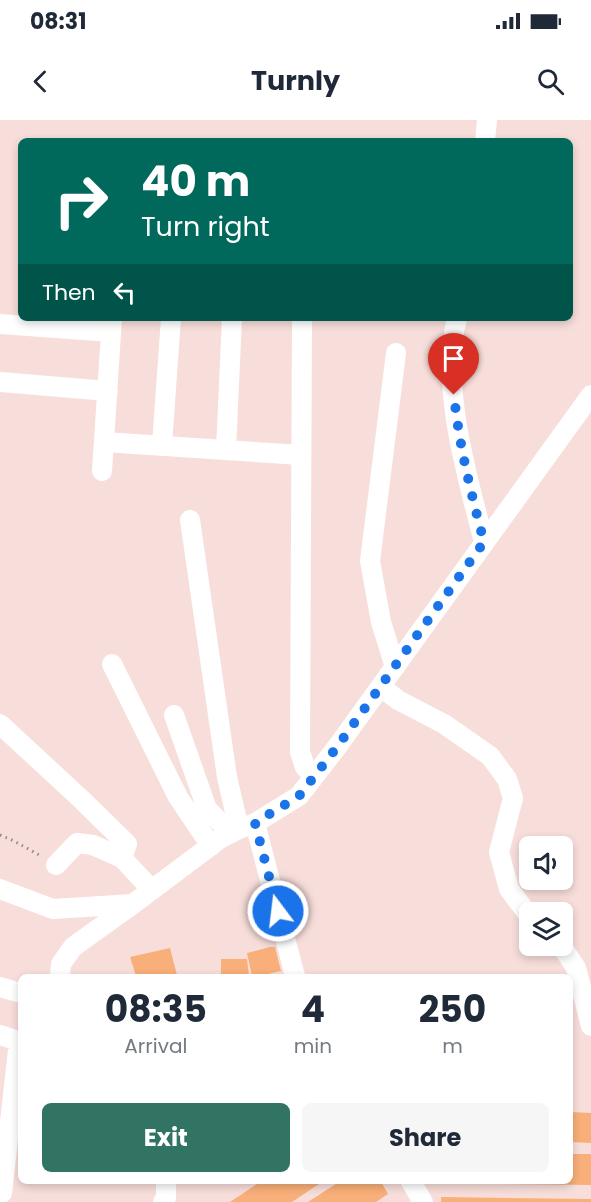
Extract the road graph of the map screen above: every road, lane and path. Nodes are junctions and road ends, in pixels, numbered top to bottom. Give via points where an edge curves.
1 (487, 120) edge
2 (484, 138) edge
3 (171, 321) edge
4 (232, 321) edge
5 (302, 321) edge
6 (456, 321) edge
7 (0, 324) edge
8 (111, 325) edge
9 (396, 354) dead end
10 (0, 382) edge
11 (108, 391) junction
12 (587, 404) edge
13 (104, 442) junction
14 (162, 445) junction
15 (226, 450) junction
16 (301, 454) junction
17 (102, 471) dead end
18 (190, 520) dead end
19 (484, 542) junction
20 (112, 664) dead end
21 (395, 667) junction
22 (381, 687) junction
23 (174, 714) dead end
24 (0, 724) edge
25 (314, 777) junction
26 (242, 828) junction
27 (0, 835) edge
28 (211, 846) junction
29 (122, 858) junction
30 (56, 865) joint
31 (0, 889) edge
32 (152, 890) junction
33 (133, 904) junction
34 (519, 904) edge
35 (568, 956) edge
36 (60, 974) edge
37 (294, 974) edge
38 (0, 987) edge
39 (18, 992) edge
40 (591, 1026) edge
41 (13, 1039) edge
42 (18, 1182) edge
43 (166, 1184) edge
44 (412, 1184) edge
45 (1, 1193) edge
46 (164, 1202) edge
47 (423, 1202) edge

1 - 2 street
3 - 14 street
4 - 15 street
5 - 16 street
6 - 19 street via 452,378 458,430
7 - 8 street
8 - 11 street
9 - 21 street via 370,561 381,622
10 - 11 street
11 - 13 street
12 - 19 street
13 - 14 street
13 - 17 street
14 - 15 street
15 - 16 street
16 - 25 street via 300,752
18 - 26 street via 227,777
19 - 21 street
20 - 28 street via 177,797
21 - 22 street
22 - 25 street
22 - 34 street via 490,756 507,779 513,798 500,852 509,889
23 - 26 street via 207,809
24 - 29 street via 127,844
25 - 26 street via 299,796
26 - 28 street
26 - 37 street
27 - 30 path
28 - 32 street
29 - 30 street via 93,845 77,843
29 - 32 street
31 - 33 street via 53,909
32 - 33 street
33 - 36 street via 73,947 61,964
35 - 40 street via 576,968
38 - 39 street
41 - 45 street
42 - 45 street
43 - 46 street
44 - 47 street

